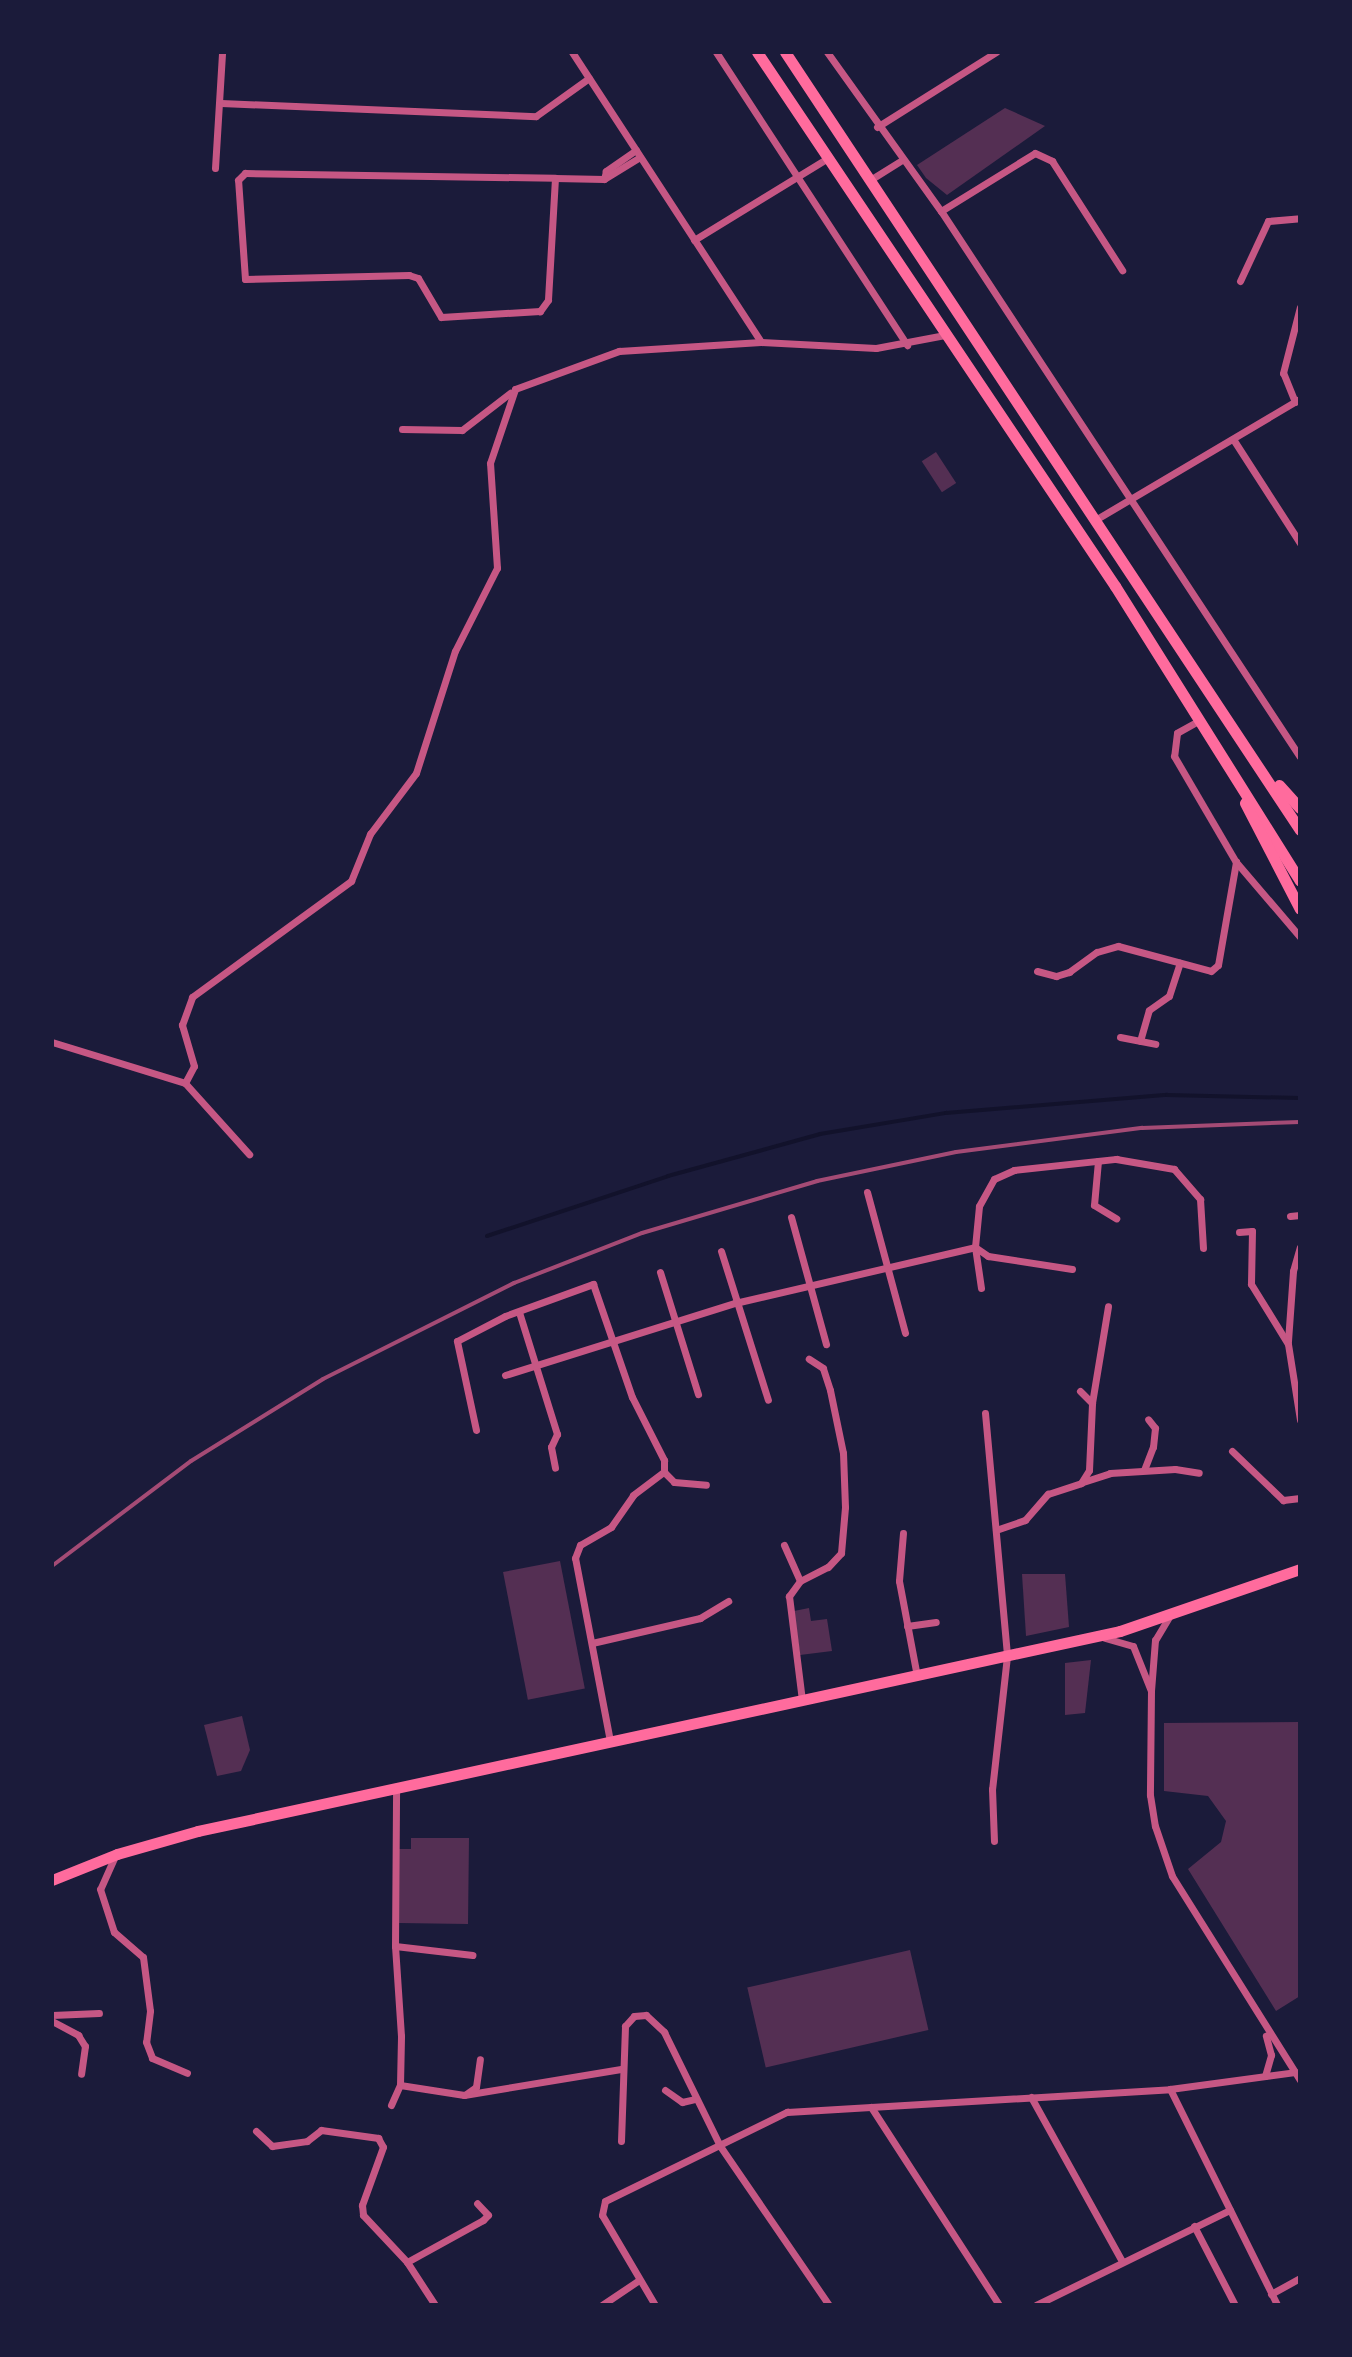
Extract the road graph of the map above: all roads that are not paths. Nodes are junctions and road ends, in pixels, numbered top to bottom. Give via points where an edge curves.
1 (222, 52) edge
2 (572, 52) edge
3 (716, 52) edge
4 (757, 52) edge
5 (785, 52) edge
6 (827, 52) edge
7 (996, 52) edge
8 (589, 78) junction
9 (221, 103) junction
10 (877, 127) junction
11 (638, 154) junction
12 (828, 158) junction
13 (902, 160) junction
14 (215, 168) dead end
15 (795, 177) junction
16 (555, 178) junction
17 (870, 180) junction
18 (941, 211) junction
19 (1300, 218) edge
20 (694, 240) junction
21 (1122, 270) dead end
22 (1240, 281) dead end
23 (1300, 307) edge
24 (945, 335) junction
25 (761, 342) junction
26 (907, 345) junction
27 (512, 392) junction
28 (1298, 400) edge
29 (402, 429) dead end
30 (1233, 439) junction
31 (1130, 499) junction
32 (1095, 520) junction
33 (1300, 543) edge
34 (1200, 720) junction
35 (1214, 742) junction
36 (1300, 757) edge
37 (1261, 764) junction
38 (1300, 808) edge
39 (1300, 830) edge
40 (1236, 862) junction
41 (1300, 881) edge
42 (1300, 909) edge
43 (1300, 937) edge
44 (1180, 963) junction
45 (1037, 971) dead end
46 (1120, 1037) dead end
47 (1140, 1041) junction
48 (52, 1042) edge
49 (1155, 1044) dead end
50 (185, 1083) junction
51 (249, 1154) dead end
52 (1098, 1161) junction
53 (867, 1192) dead end
54 (1300, 1215) edge
55 (1290, 1216) dead end
56 (791, 1217) dead end
57 (1116, 1218) dead end
58 (1239, 1232) dead end
59 (975, 1247) junction
60 (1300, 1247) edge
61 (1203, 1248) dead end
62 (721, 1251) dead end
63 (889, 1264) junction
64 (1072, 1269) dead end
65 (660, 1272) dead end
66 (808, 1285) junction
67 (981, 1288) dead end
68 (735, 1303) junction
69 (1108, 1306) dead end
70 (519, 1312) junction
71 (677, 1321) junction
72 (905, 1333) dead end
73 (615, 1341) junction
74 (826, 1344) dead end
75 (1288, 1344) junction
76 (809, 1359) dead end
77 (536, 1366) junction
78 (505, 1375) dead end
79 (1080, 1391) dead end
80 (698, 1394) dead end
81 (768, 1400) dead end
82 (1092, 1403) junction
83 (1300, 1411) edge
84 (985, 1413) dead end
85 (1148, 1419) dead end
86 (1300, 1420) edge
87 (476, 1430) dead end
88 (1232, 1451) dead end
89 (555, 1468) dead end
90 (1144, 1470) junction
91 (664, 1472) junction
92 (1199, 1473) dead end
93 (1081, 1483) junction
94 (706, 1485) dead end
95 (1300, 1498) edge
96 (996, 1530) junction
97 (903, 1533) dead end
98 (784, 1545) dead end
99 (1300, 1569) edge
100 (800, 1581) junction
101 (728, 1601) dead end
102 (1169, 1617) junction
103 (936, 1622) dead end
104 (907, 1626) junction
105 (1096, 1636) junction
106 (592, 1643) junction
107 (1007, 1656) junction
108 (917, 1676) junction
109 (1151, 1691) junction
110 (802, 1701) junction
111 (610, 1741) junction
112 (396, 1788) junction
113 (994, 1841) dead end
114 (117, 1854) junction
115 (52, 1880) edge
116 (395, 1946) junction
117 (472, 1955) dead end
118 (99, 2013) dead end
119 (52, 2018) edge
120 (1263, 2026) junction
121 (480, 2059) dead end
122 (621, 2069) junction
123 (187, 2073) dead end
124 (81, 2074) dead end
125 (1265, 2076) junction
126 (1297, 2076) edge
127 (400, 2085) junction
128 (1170, 2089) junction
129 (665, 2090) dead end
130 (464, 2095) junction
131 (1031, 2097) junction
132 (695, 2099) junction
133 (391, 2105) dead end
134 (871, 2107) junction
135 (256, 2131) dead end
136 (621, 2141) dead end
137 (720, 2146) junction
138 (477, 2203) dead end
139 (1230, 2210) junction
140 (1194, 2226) junction
141 (1122, 2261) junction
142 (407, 2262) junction
143 (1300, 2278) edge
144 (639, 2280) junction
145 (1271, 2294) junction
146 (435, 2305) edge
147 (602, 2305) edge
148 (655, 2305) edge
149 (829, 2305) edge
150 (999, 2305) edge
151 (1036, 2305) edge
152 (1235, 2305) edge
153 (1277, 2305) edge

1 - 9 street
2 - 8 street
3 - 15 street
4 - 12 main road
5 - 17 main road
6 - 10 street
7 - 10 street
8 - 9 street via 536,116
8 - 11 street
9 - 14 street
10 - 13 street
11 - 16 street via 604,179
11 - 20 street
12 - 15 street
12 - 24 main road
13 - 17 street
13 - 18 street
15 - 20 street
15 - 26 street
16 - 16 street via 547,307 441,317 418,278 409,275 245,279 238,180 245,173
17 - 32 main road
18 - 21 street via 1035,153 1052,161
18 - 31 street
19 - 22 street via 1268,221
20 - 25 street
23 - 28 street via 1283,373
24 - 26 street
24 - 34 main road
25 - 26 street
25 - 27 street via 610,353
27 - 29 street via 462,430
27 - 50 street via 490,463 497,568 455,651 416,773 370,834 351,881 192,997 182,1025 194,1066
28 - 30 street
30 - 31 street
30 - 33 street
31 - 32 street
31 - 36 street
32 - 37 main road
34 - 35 main road
34 - 40 street via 1177,733 1174,756
35 - 41 main road
35 - 42 main road
37 - 38 main road
37 - 39 main road
40 - 43 street
40 - 44 street via 1218,965 1211,971
44 - 45 street via 1118,946 1097,952 1069,972 1056,976
44 - 47 street via 1169,996 1149,1010
46 - 47 street
47 - 49 street
48 - 50 street
50 - 51 street
52 - 57 street via 1094,1205
52 - 59 street via 1014,1170 994,1179 979,1206
52 - 61 street via 1174,1169 1200,1199
53 - 63 street
54 - 55 street
56 - 66 street
58 - 75 street via 1252,1231 1251,1284
59 - 63 street
59 - 64 street via 988,1256
59 - 67 street
60 - 75 street via 1293,1271
62 - 68 street
63 - 66 street
63 - 72 street
65 - 71 street
66 - 68 street
66 - 74 street
68 - 71 street
68 - 81 street
69 - 82 street
70 - 73 street via 593,1284
70 - 77 street
70 - 87 street via 457,1341
71 - 73 street
71 - 80 street
73 - 77 street
73 - 91 street via 632,1397 664,1460
75 - 83 street
76 - 100 street via 823,1368 830,1390 843,1453 845,1507 841,1553 828,1567
77 - 78 street
77 - 89 street via 557,1434 551,1447
79 - 82 street
82 - 93 street via 1093,1450
83 - 86 street
84 - 96 street
85 - 90 street via 1155,1428
88 - 95 street via 1283,1500
90 - 92 street
90 - 93 street via 1099,1474
91 - 94 street via 674,1482
91 - 106 street via 633,1495 611,1527 580,1545 575,1558
93 - 96 street via 1048,1494 1025,1520
96 - 107 street
97 - 104 street via 899,1581
98 - 100 street
99 - 102 main road
100 - 110 street via 789,1596
101 - 106 street via 700,1618
102 - 105 main road
102 - 109 street via 1155,1640
103 - 104 street
104 - 108 street
105 - 107 main road
105 - 109 street via 1133,1646
106 - 111 street
107 - 108 main road
107 - 113 street via 992,1789
108 - 110 main road
109 - 120 street via 1150,1804 1167,1866
110 - 111 main road
111 - 112 main road
112 - 114 main road
112 - 116 street
114 - 115 main road
114 - 123 street via 100,1889 114,1932 143,1957 150,2011 146,2042 152,2058
116 - 117 street
116 - 127 street
118 - 119 street
119 - 124 street via 85,2046
120 - 125 street via 1271,2055
120 - 126 street
121 - 130 street via 476,2087
122 - 130 street
122 - 132 street via 625,2026 634,2016 646,2015 664,2032
122 - 136 street
125 - 126 street
125 - 128 street
127 - 130 street
127 - 133 street
128 - 131 street
128 - 139 street
129 - 132 street via 682,2102
131 - 134 street
131 - 141 street
132 - 137 street
134 - 137 street via 787,2112
134 - 150 street
135 - 142 street via 272,2146 307,2141 321,2130 378,2138 383,2147 363,2215
137 - 144 street via 605,2201 602,2215
137 - 149 street
138 - 142 street via 488,2215 483,2220
139 - 140 street
139 - 145 street
140 - 141 street
140 - 152 street
141 - 151 street
142 - 146 street
143 - 145 street
144 - 147 street
144 - 148 street
145 - 153 street

